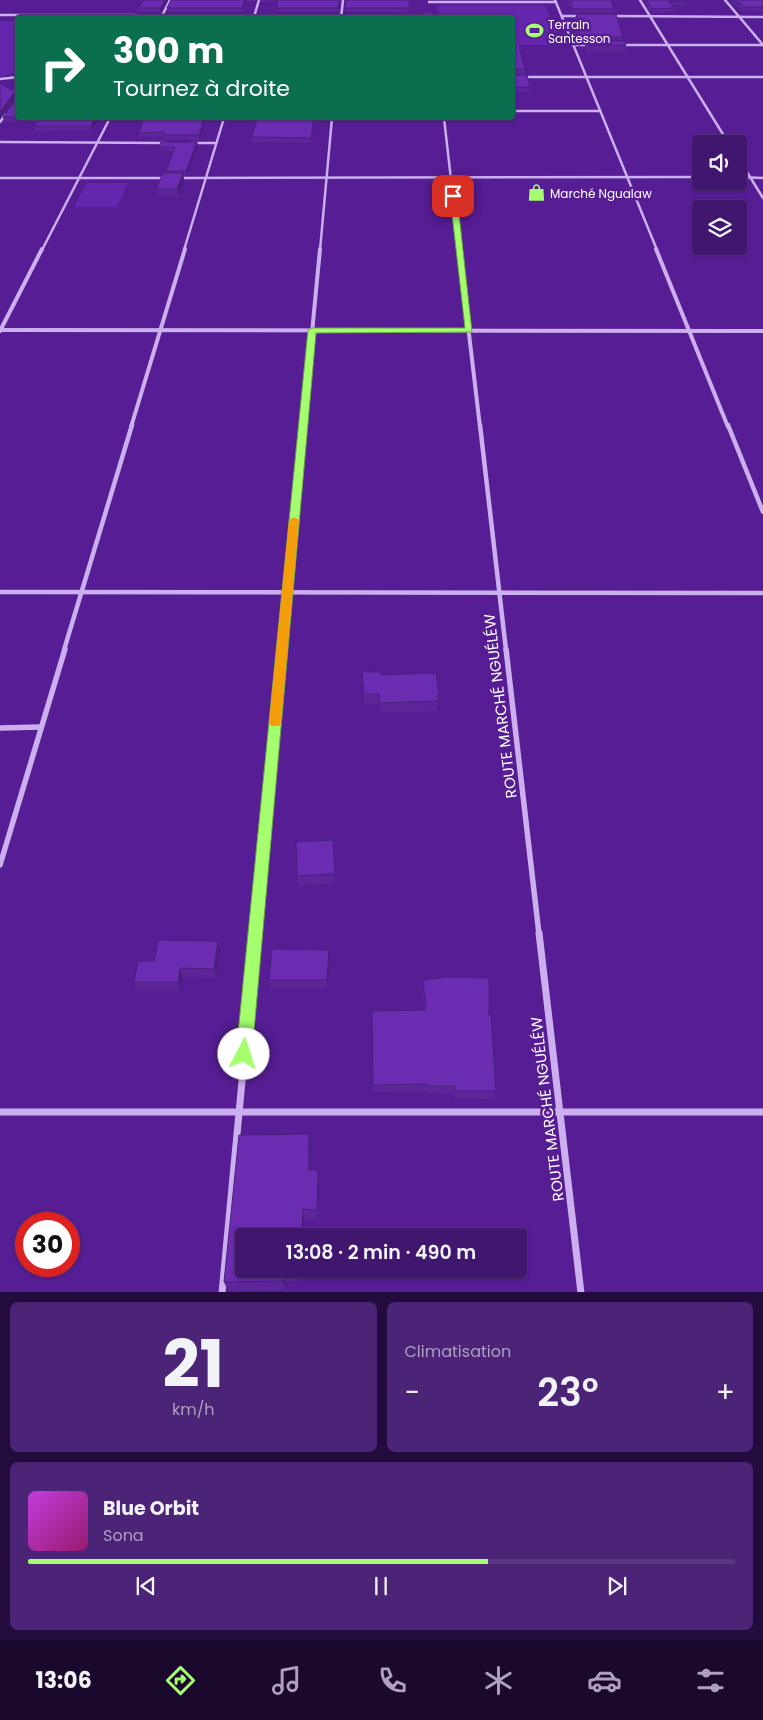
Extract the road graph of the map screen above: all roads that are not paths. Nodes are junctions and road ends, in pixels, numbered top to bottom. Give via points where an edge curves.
1 (170, 0) edge
2 (259, 0) edge
3 (343, 0) edge
4 (640, 0) edge
5 (725, 0) edge
6 (429, 1) edge
7 (556, 1) edge
8 (430, 7) dead end
9 (0, 15) edge
10 (15, 15) edge
11 (162, 15) edge
12 (254, 15) edge
13 (341, 15) edge
14 (562, 16) junction
15 (591, 16) edge
16 (611, 16) edge
17 (650, 16) junction
18 (739, 16) junction
19 (763, 17) edge
20 (574, 45) junction
21 (602, 45) edge
22 (621, 45) edge
23 (668, 45) junction
24 (763, 45) edge
25 (515, 77) edge
26 (586, 77) junction
27 (687, 77) junction
28 (763, 77) edge
29 (15, 78) edge
30 (0, 80) edge
31 (9, 109) edge
32 (515, 111) edge
33 (600, 111) junction
34 (109, 120) edge
35 (223, 120) edge
36 (332, 120) edge
37 (444, 120) edge
38 (0, 122) edge
39 (723, 135) edge
40 (0, 142) edge
41 (96, 143) junction
42 (166, 143) edge
43 (186, 143) edge
44 (216, 143) junction
45 (747, 173) edge
46 (326, 177) junction
47 (451, 177) junction
48 (627, 177) junction
49 (692, 177) edge
50 (0, 178) edge
51 (79, 178) junction
52 (167, 178) edge
53 (176, 178) edge
54 (206, 178) junction
55 (750, 178) junction
56 (763, 178) edge
57 (763, 198) edge
58 (160, 330) junction
59 (312, 330) junction
60 (469, 330) junction
61 (0, 331) edge
62 (690, 331) junction
63 (763, 331) edge
64 (763, 512) edge
65 (0, 592) edge
66 (82, 592) junction
67 (287, 592) junction
68 (499, 592) junction
69 (763, 593) edge
70 (0, 728) edge
71 (41, 728) junction
72 (0, 866) edge
73 (0, 1112) edge
74 (239, 1112) junction
75 (560, 1112) junction
76 (763, 1112) edge
77 (222, 1292) edge
78 (581, 1292) edge

1 - 11 street
2 - 12 street
3 - 13 street
4 - 17 street
5 - 18 street
6 - 7 street
6 - 8 street
7 - 14 street
9 - 10 street
14 - 15 street
14 - 20 street
16 - 17 street
17 - 18 street
17 - 23 street
18 - 19 street
18 - 24 street
20 - 21 street
20 - 26 street
22 - 23 street
23 - 24 street
23 - 27 street
25 - 26 street
26 - 27 street
26 - 33 street
27 - 28 street
27 - 39 street
29 - 30 street
31 - 38 street
32 - 33 street
33 - 48 street
34 - 41 street
35 - 44 street
36 - 46 street
37 - 47 street, ROUTE MARCHÉ NGUÉLÉW
40 - 41 street
41 - 42 street
41 - 51 street
43 - 44 street
44 - 54 street
45 - 55 street
46 - 47 street
46 - 54 street
46 - 59 street
47 - 48 street
47 - 60 street, ROUTE MARCHÉ NGUÉLÉW
48 - 49 street
48 - 62 street
50 - 51 street
51 - 52 street
51 - 61 street
53 - 54 street
54 - 58 street
55 - 56 street
55 - 57 street
58 - 59 street
58 - 61 street
58 - 66 street
59 - 60 street
59 - 67 street
60 - 62 street
60 - 68 street, ROUTE MARCHÉ NGUÉLÉW
62 - 63 street
62 - 64 street
65 - 66 street
66 - 67 street
66 - 71 street
67 - 68 street
67 - 74 street
68 - 69 street
68 - 75 street, ROUTE MARCHÉ NGUÉLÉW
70 - 71 street
71 - 72 street
73 - 74 street
74 - 75 street
74 - 77 street
75 - 76 street
75 - 78 street, ROUTE MARCHÉ NGUÉLÉW

